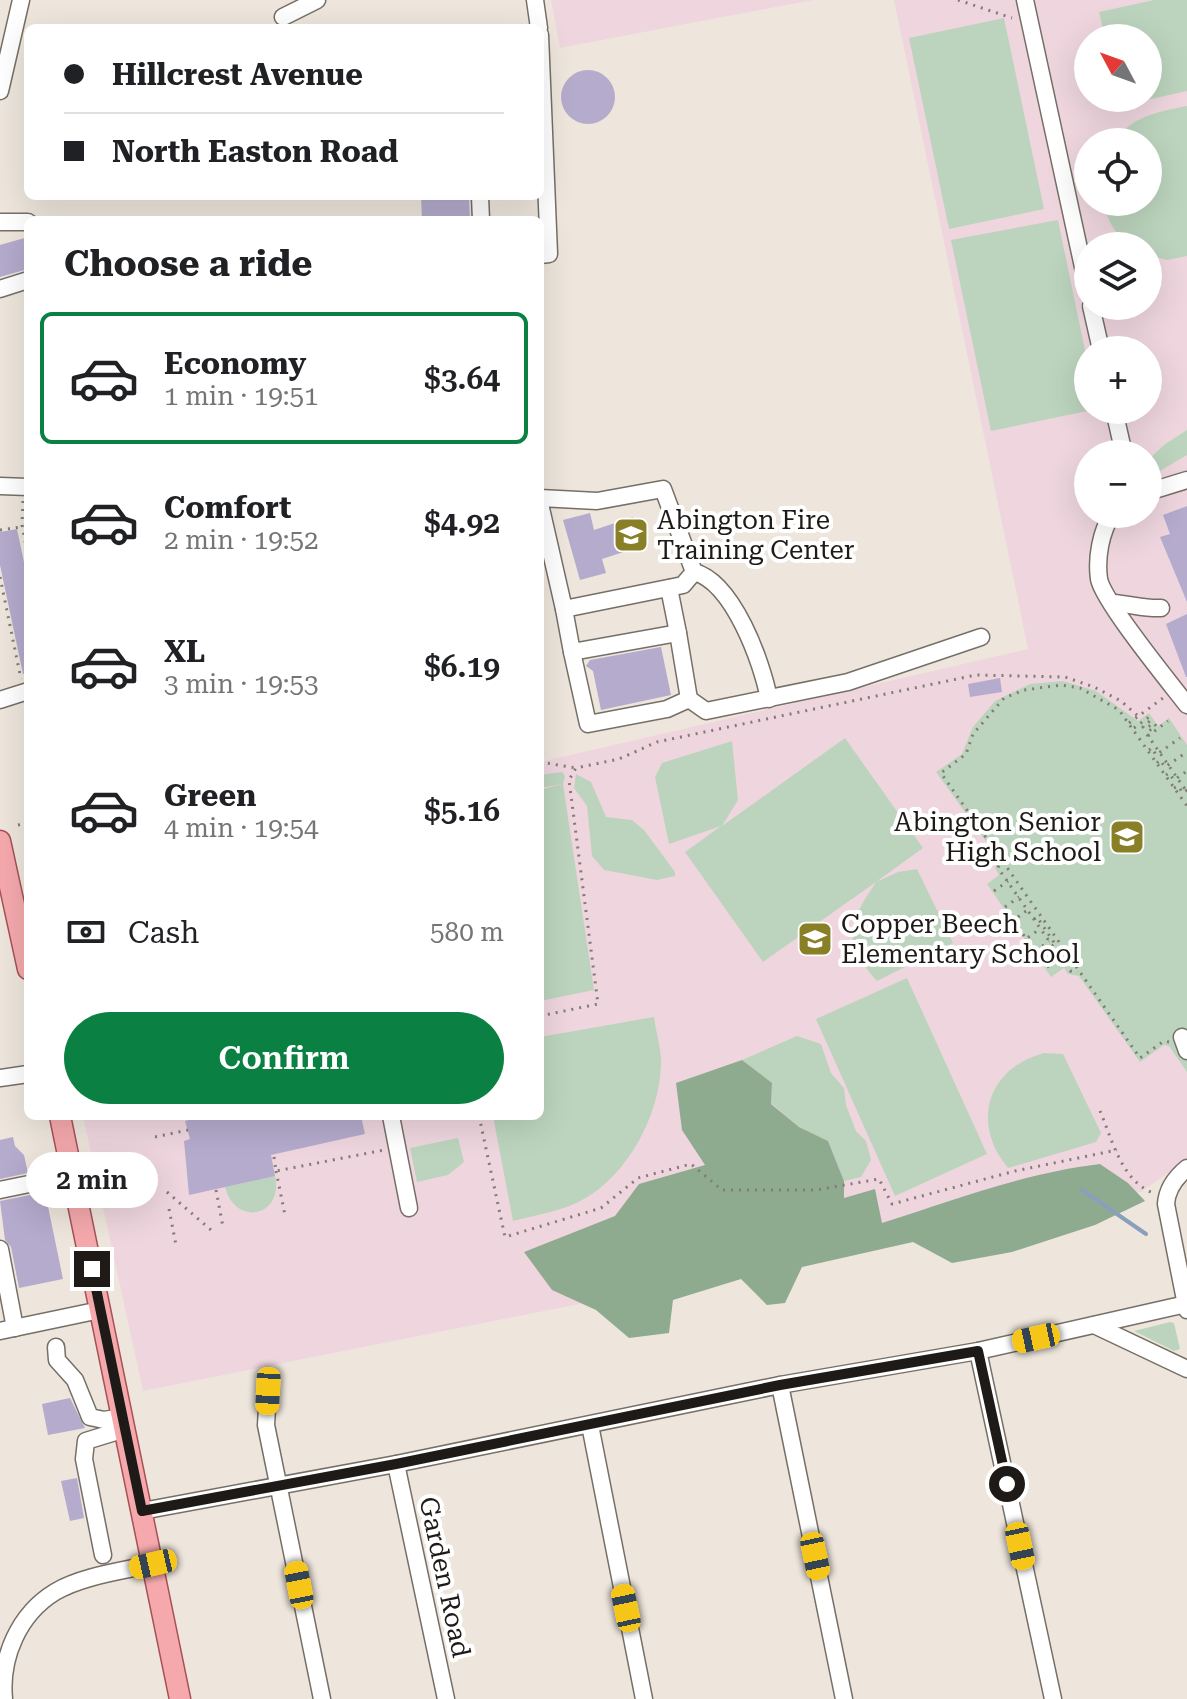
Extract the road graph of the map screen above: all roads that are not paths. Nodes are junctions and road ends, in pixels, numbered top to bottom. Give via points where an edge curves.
1 (21, 0) edge
2 (317, 0) edge
3 (535, 0) edge
4 (1025, 0) edge
5 (283, 17) dead end
6 (538, 24) edge
7 (0, 91) edge
8 (544, 140) edge
9 (0, 222) edge
10 (24, 222) edge
11 (1075, 232) edge
12 (544, 255) edge
13 (24, 281) edge
14 (0, 289) edge
15 (1187, 480) edge
16 (0, 486) edge
17 (1162, 488) edge
18 (24, 492) edge
19 (544, 500) edge
20 (544, 505) edge
21 (1106, 528) edge
22 (694, 572) junction
23 (669, 588) junction
24 (1113, 603) junction
25 (1161, 608) dead end
26 (564, 609) junction
27 (678, 633) junction
28 (981, 637) dead end
29 (572, 652) junction
30 (24, 685) edge
31 (689, 699) junction
32 (769, 699) junction
33 (0, 700) edge
34 (1187, 705) edge
35 (0, 841) edge
36 (24, 951) edge
37 (24, 1075) edge
38 (0, 1078) edge
39 (61, 1120) edge
40 (392, 1120) edge
41 (1187, 1168) edge
42 (73, 1175) junction
43 (0, 1190) edge
44 (409, 1208) dead end
45 (0, 1249) edge
46 (1186, 1307) edge
47 (100, 1310) junction
48 (1094, 1325) junction
49 (8, 1329) edge
50 (56, 1347) dead end
51 (978, 1351) junction
52 (1187, 1369) edge
53 (780, 1385) junction
54 (268, 1391) dead end
55 (124, 1423) junction
56 (590, 1425) junction
57 (396, 1464) junction
58 (279, 1486) junction
59 (142, 1511) junction
60 (103, 1555) dead end
61 (153, 1564) junction
62 (4, 1699) edge
63 (180, 1699) edge
64 (322, 1699) edge
65 (446, 1699) edge
66 (644, 1699) edge
67 (844, 1699) edge
68 (1053, 1699) edge

1 - 7 street
2 - 5 street
3 - 6 street
4 - 11 street
8 - 12 street via 549,254
9 - 10 street
13 - 14 street
15 - 17 street
16 - 18 street
19 - 22 street via 597,501 663,489
20 - 26 street
21 - 24 street via 1099,545 1099,581
22 - 23 street via 683,585
22 - 32 street via 707,576 743,623
23 - 26 street
23 - 27 street
24 - 25 street
24 - 34 street
26 - 29 street
27 - 29 street
27 - 31 street
28 - 32 street via 848,682
29 - 31 street via 588,724 667,709
30 - 33 street
31 - 32 street via 706,711
35 - 36 main road
37 - 38 street
39 - 42 main road
40 - 44 street
41 - 46 street via 1167,1194 1166,1204
42 - 43 street
42 - 47 main road
45 - 49 street
46 - 48 street
47 - 49 street
47 - 55 main road
48 - 51 street
48 - 52 street
50 - 55 street via 57,1360 75,1380 90,1417
51 - 53 street
51 - 68 street
53 - 56 street
53 - 67 street
54 - 58 street via 266,1425
55 - 59 main road
55 - 60 street via 86,1441 84,1459
56 - 57 street
56 - 66 street
57 - 58 street
57 - 65 street, Garden Road
58 - 59 street
58 - 64 street
59 - 61 main road
61 - 62 street via 57,1591 35,1608 7,1653
61 - 63 main road

